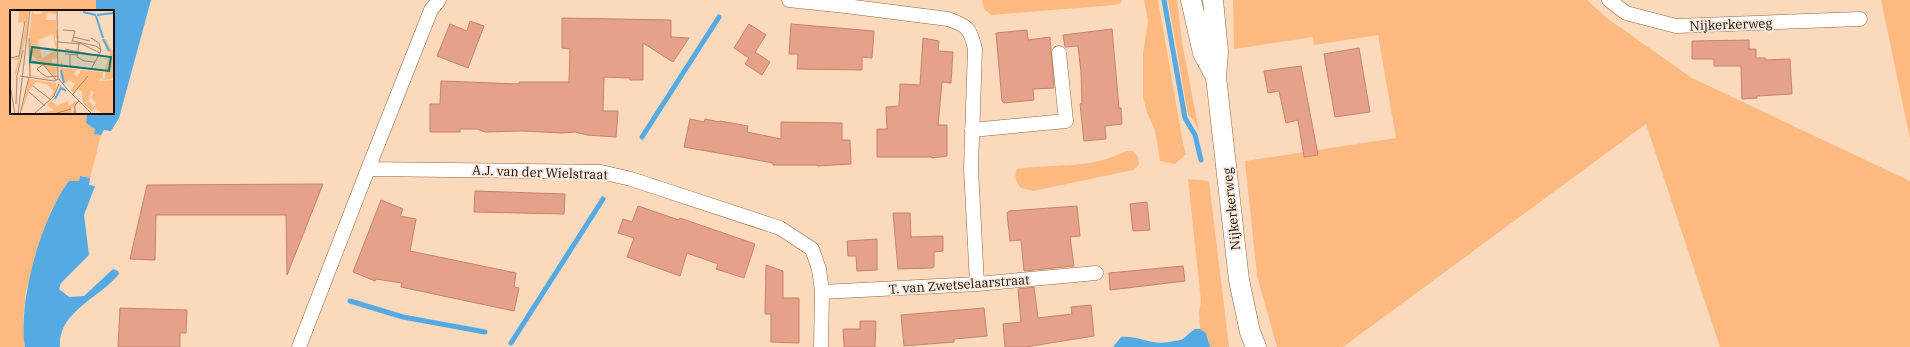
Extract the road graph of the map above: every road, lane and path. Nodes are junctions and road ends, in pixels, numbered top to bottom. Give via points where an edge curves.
1 (439, 0) edge
2 (788, 0) edge
3 (1192, 0) edge
4 (1213, 0) edge
5 (1609, 0) edge
6 (1860, 19) dead end
7 (1059, 53) dead end
8 (1216, 77) junction
9 (972, 130) junction
10 (368, 169) junction
11 (1096, 273) dead end
12 (977, 284) junction
13 (822, 292) junction
14 (1255, 345) edge
15 (299, 347) edge
16 (821, 347) edge

1 - 10 street via 431,10
2 - 9 street via 948,19 961,23 971,32 975,49
3 - 8 street, Nijkerkerweg via 1203,53
4 - 8 street, Nijkerkerweg via 1218,52
5 - 6 street, Nijkerkerweg via 1626,13 1676,26
7 - 9 street via 1066,121
8 - 14 street, Nijkerkerweg via 1242,301
9 - 12 street via 971,168
10 - 13 street, A.J. van der Wielstraat via 601,172 631,178 780,228 812,249 819,269
10 - 15 street
11 - 12 street, T. van Zwetselaarstraat
12 - 13 street, T. van Zwetselaarstraat
13 - 16 street, A.J. van der Wielstraat

